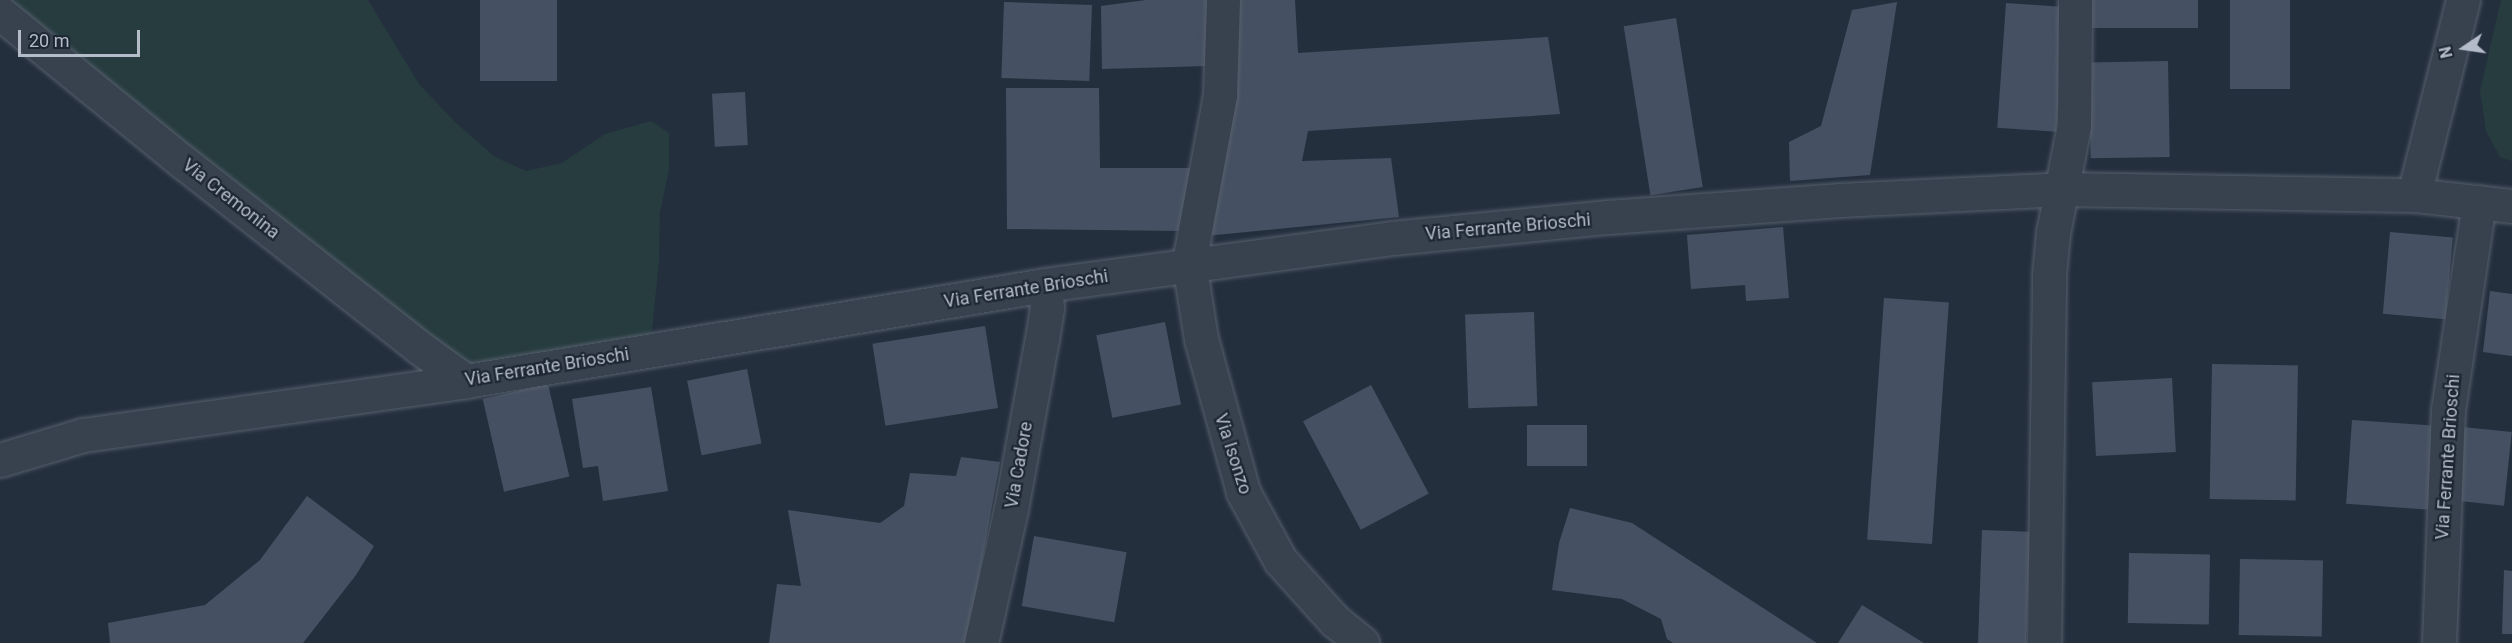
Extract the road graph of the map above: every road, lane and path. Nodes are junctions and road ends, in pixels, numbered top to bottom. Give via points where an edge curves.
1 (1223, 0) edge
2 (2075, 0) edge
3 (2463, 0) edge
4 (0, 13) edge
5 (2063, 189) junction
6 (2414, 195) junction
7 (2479, 202) junction
8 (2512, 206) edge
9 (1189, 263) junction
10 (1045, 285) junction
11 (465, 381) junction
12 (2, 458) edge
13 (981, 643) edge
14 (1362, 643) edge
15 (2044, 643) edge
16 (2439, 643) edge

1 - 9 street, Via Isonzo via 1220,95
2 - 5 street via 2074,125
3 - 6 street
4 - 11 street, Via Cremonina via 183,162
5 - 6 street, Via Ferrante Brioschi
5 - 9 street, Via Ferrante Brioschi via 1608,217
5 - 15 street via 2049,275
6 - 7 street, Via Ferrante Brioschi
7 - 8 street, Via Ferrante Brioschi
7 - 16 street, Via Ferrante Brioschi via 2448,410
9 - 10 street, Via Ferrante Brioschi
9 - 14 street, Via Isonzo via 1201,339 1243,492 1280,561 1335,621
10 - 11 street, Via Ferrante Brioschi
10 - 13 street, Via Cadore via 1047,308 1042,339 1011,509
11 - 12 street, Via Ferrante Brioschi via 83,435

